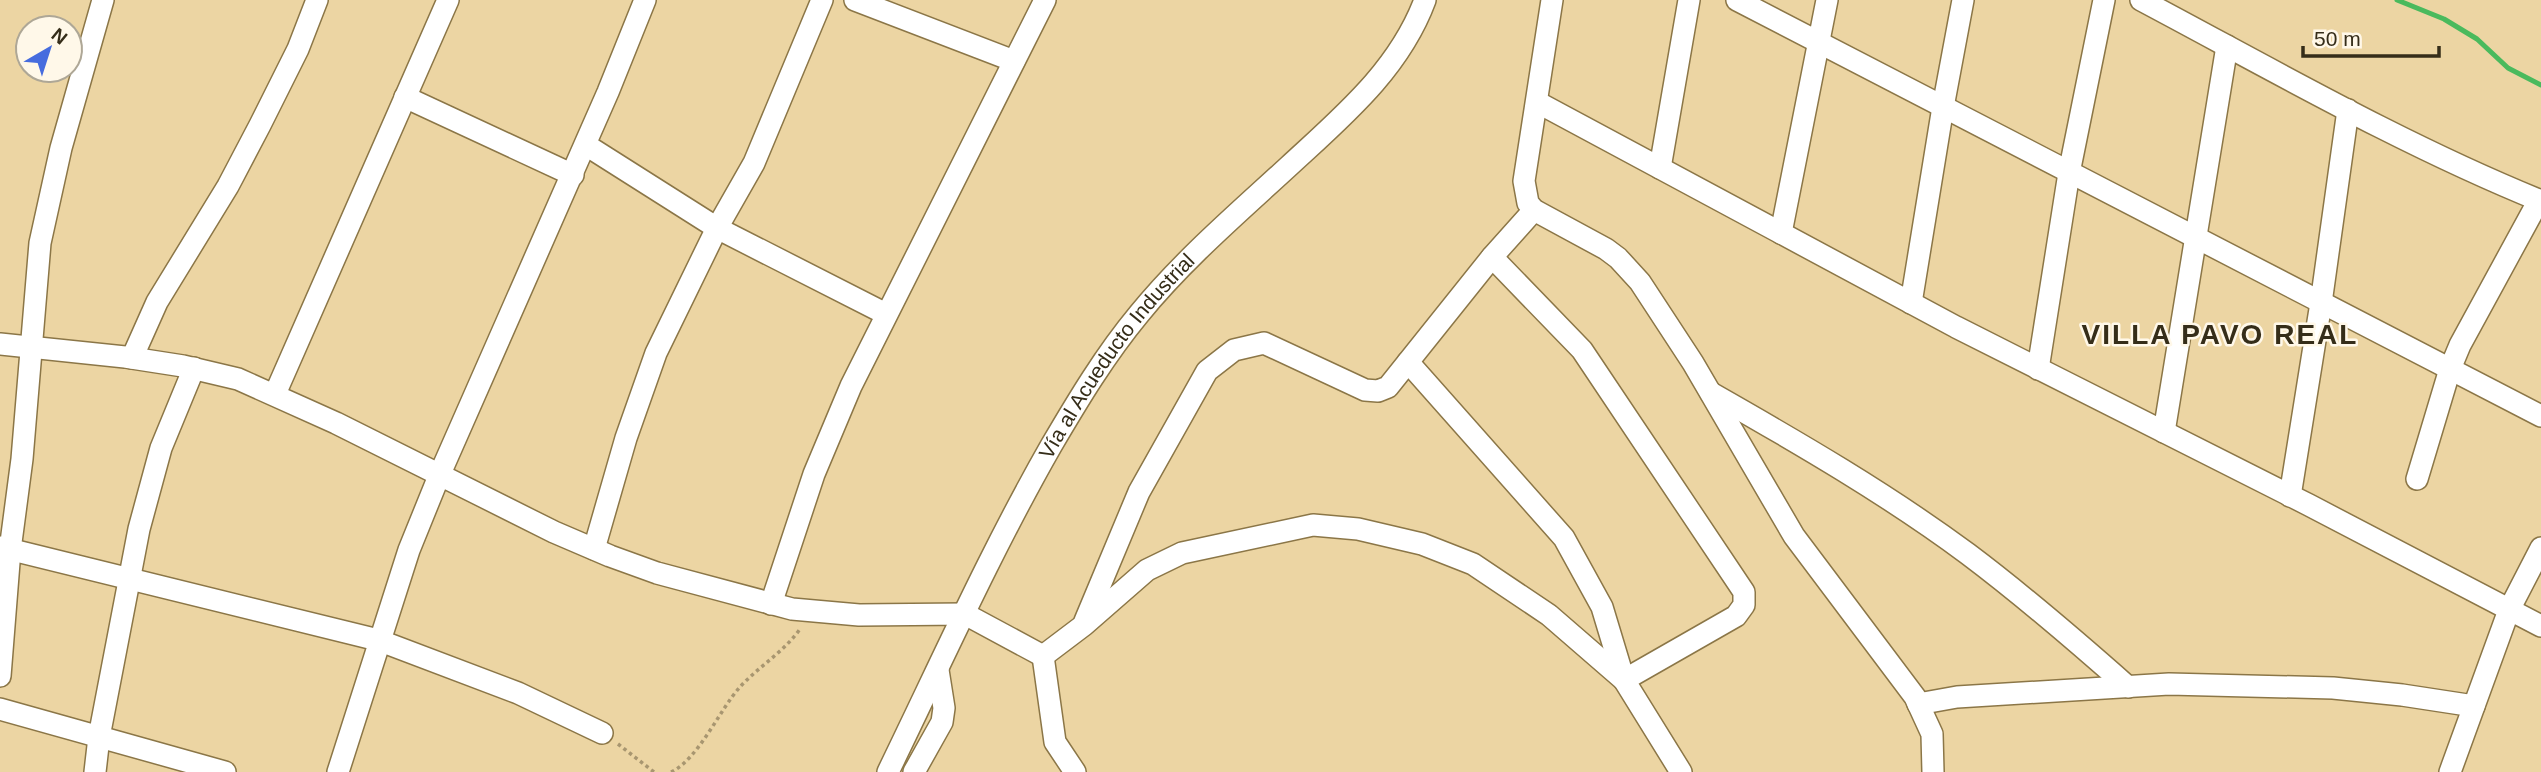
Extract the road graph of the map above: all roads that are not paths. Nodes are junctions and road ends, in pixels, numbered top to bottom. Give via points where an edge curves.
1 (103, 0) edge
2 (317, 0) edge
3 (447, 0) edge
4 (645, 0) edge
5 (822, 0) edge
6 (855, 0) edge
7 (1045, 0) edge
8 (1425, 0) edge
9 (1552, 0) edge
10 (1689, 0) edge
11 (1737, 0) edge
12 (1827, 0) edge
13 (1963, 0) edge
14 (2104, 0) edge
15 (2141, 0) edge
16 (1820, 43) junction
17 (2227, 46) junction
18 (1014, 61) junction
19 (405, 97) junction
20 (1537, 102) junction
21 (1943, 107) junction
22 (2347, 110) junction
23 (586, 145) junction
24 (1660, 168) junction
25 (2069, 173) junction
26 (573, 175) junction
27 (2540, 201) edge
28 (1534, 210) junction
29 (717, 228) junction
30 (1782, 233) junction
31 (2194, 238) junction
32 (1492, 257) junction
33 (1911, 303) junction
34 (2321, 303) junction
35 (887, 314) junction
36 (0, 344) edge
37 (30, 347) junction
38 (132, 358) junction
39 (1408, 362) junction
40 (194, 368) junction
41 (2038, 369) junction
42 (2450, 369) junction
43 (1710, 392) junction
44 (275, 394) junction
45 (2541, 416) edge
46 (2164, 432) junction
47 (439, 476) junction
48 (2417, 479) dead end
49 (2290, 496) junction
50 (2541, 548) edge
51 (5, 549) edge
52 (594, 549) junction
53 (128, 579) junction
54 (771, 604) junction
55 (2509, 610) junction
56 (965, 614) junction
57 (1084, 625) junction
58 (2541, 626) edge
59 (378, 640) junction
60 (1043, 656) junction
61 (938, 670) junction
62 (0, 676) edge
63 (1624, 680) junction
64 (2128, 687) junction
65 (1919, 704) junction
66 (2474, 706) junction
67 (0, 709) edge
68 (602, 733) road end
69 (99, 737) junction
70 (95, 772) edge
71 (225, 772) edge
72 (338, 772) edge
73 (888, 772) edge
74 (914, 772) edge
75 (1075, 772) edge
76 (1681, 772) edge
77 (1933, 772) edge
78 (2450, 772) edge

1 - 37 street via 49,194
2 - 38 street via 260,125 157,302
3 - 19 street
4 - 23 street
5 - 29 street via 759,153
6 - 18 street
7 - 18 street
8 - 56 street, Vía al Acueducto Industrial via 1402,47 1367,91 1175,274 1117,342 1018,505
9 - 20 street
10 - 24 street
11 - 16 street
12 - 16 street
13 - 21 street
14 - 25 street
15 - 17 street
16 - 21 street
16 - 30 street
17 - 22 street
17 - 31 street
18 - 35 street
19 - 26 street
19 - 44 street
20 - 24 street
20 - 28 street via 1524,181
21 - 25 street
21 - 33 street
22 - 27 street
22 - 34 street
23 - 26 street
23 - 29 street
24 - 30 street
25 - 31 street
25 - 41 street
26 - 47 street
27 - 42 street
28 - 32 street
28 - 43 street via 1606,249 1627,267
29 - 35 street
29 - 52 street via 656,353
30 - 33 street
31 - 34 street
31 - 46 street
32 - 39 street
32 - 63 street via 1582,350 1744,592 1744,605 1736,616
33 - 41 street
34 - 42 street
34 - 49 street
35 - 54 street via 814,474
36 - 37 street
37 - 38 street
37 - 51 street via 22,459
38 - 40 street
39 - 57 street via 1388,387 1378,391 1364,390 1264,342 1234,350 1207,371 1139,492
39 - 63 street via 1564,538 1602,607
40 - 44 street
40 - 53 street via 161,447
41 - 46 street
42 - 45 street
42 - 48 street
43 - 64 street via 1880,494 1966,553
43 - 65 street via 1800,544
44 - 47 street
46 - 49 street
47 - 52 street
47 - 59 street
49 - 55 street
50 - 55 street
51 - 53 street
51 - 62 street
52 - 54 street via 657,573
53 - 59 street
53 - 69 street
54 - 56 street via 886,615
55 - 58 street
55 - 66 street
56 - 60 street
56 - 61 street, Vía al Acueducto Industrial
57 - 60 street
57 - 63 street via 1147,570 1182,554 1313,525 1358,529 1422,544 1473,564 1549,615
59 - 68 street via 518,693
59 - 72 street
60 - 75 street via 1055,742
61 - 73 street, Vía al Acueducto Industrial
61 - 74 street via 942,722
63 - 76 street
64 - 65 street
64 - 66 street via 2333,688
65 - 77 street via 1931,734
66 - 78 street
67 - 69 street
69 - 70 street
69 - 71 street

